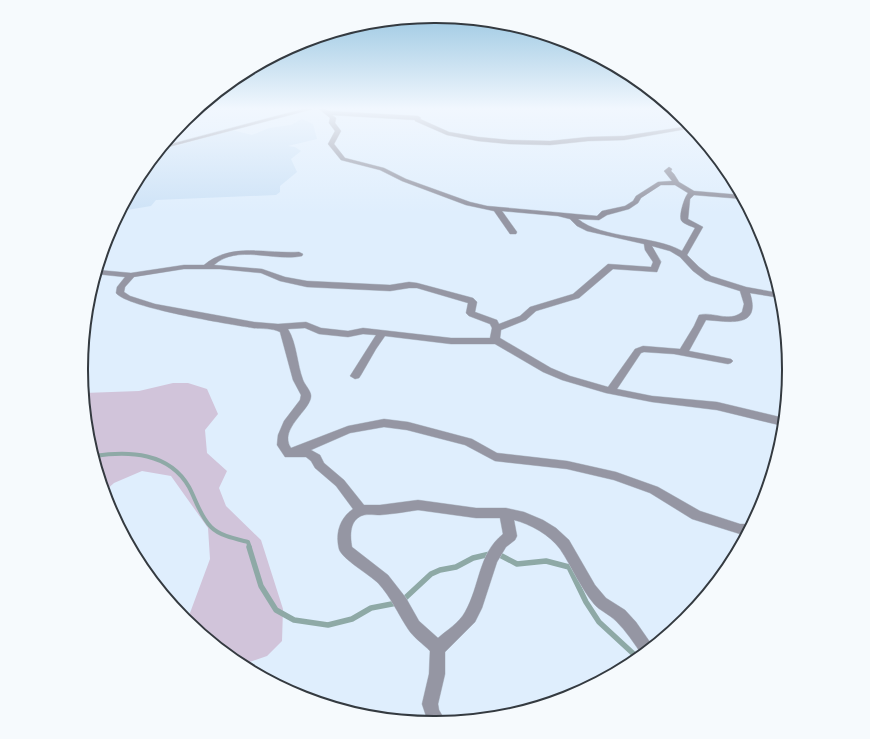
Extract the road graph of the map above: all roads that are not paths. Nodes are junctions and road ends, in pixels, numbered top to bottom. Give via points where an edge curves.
1 (331, 143) edge
2 (669, 169) dead end
3 (676, 183) junction
4 (692, 193) junction
5 (736, 197) edge
6 (496, 209) junction
7 (571, 216) junction
8 (513, 232) dead end
9 (647, 242) junction
10 (299, 254) dead end
11 (683, 255) junction
12 (206, 267) junction
13 (102, 272) edge
14 (131, 275) junction
15 (744, 289) junction
16 (773, 295) edge
17 (278, 327) junction
18 (497, 328) junction
19 (382, 333) junction
20 (498, 341) junction
21 (683, 353) junction
22 (728, 361) dead end
23 (355, 376) dead end
24 (610, 391) junction
25 (778, 421) edge
26 (289, 454) junction
27 (361, 510) junction
28 (506, 513) junction
29 (743, 528) edge
30 (644, 646) edge
31 (438, 648) junction
32 (433, 716) edge

1 - 6 street via 343,159 382,169 468,204
2 - 3 street via 667,171
3 - 4 street
3 - 7 street via 660,183 638,197 636,202 627,208 605,213 599,218
4 - 5 street
4 - 11 street via 687,198 684,218 685,221 699,227
6 - 7 street
6 - 8 street
7 - 9 street via 590,229
9 - 11 street via 673,249
9 - 18 street via 657,262 654,270 611,266 576,296 533,309 523,318
10 - 12 street via 226,254
11 - 15 street via 708,278
12 - 14 street via 171,268
12 - 18 street via 262,271 308,284 390,288 409,285 428,288 470,300 473,302 470,313 494,322
13 - 14 street
14 - 17 street via 121,287 120,293 127,298 232,322
15 - 16 street
15 - 21 street via 748,310 745,314 736,320 702,317 700,326
17 - 19 street via 306,325 319,331 348,334 363,331
17 - 26 street via 286,334 298,380 306,395 305,401 289,421 284,436 283,445
18 - 20 street via 495,335
19 - 20 street via 451,341
19 - 23 street
20 - 24 street via 548,370
21 - 22 street
21 - 24 street via 650,349 638,351
24 - 25 street via 652,400 717,406
26 - 27 street via 308,453 316,458 319,465 340,483
26 - 29 street via 348,430 384,423 408,426 468,442 495,457 567,465 616,476 654,490 696,515
27 - 28 street via 418,505 476,513
27 - 31 street via 350,518 345,528 346,550 383,578 401,602 414,626
28 - 30 street via 538,524 564,544 590,589 601,602 620,615
28 - 31 street via 510,536 503,540 495,552 470,618
31 - 32 street via 435,660 438,673 430,695

